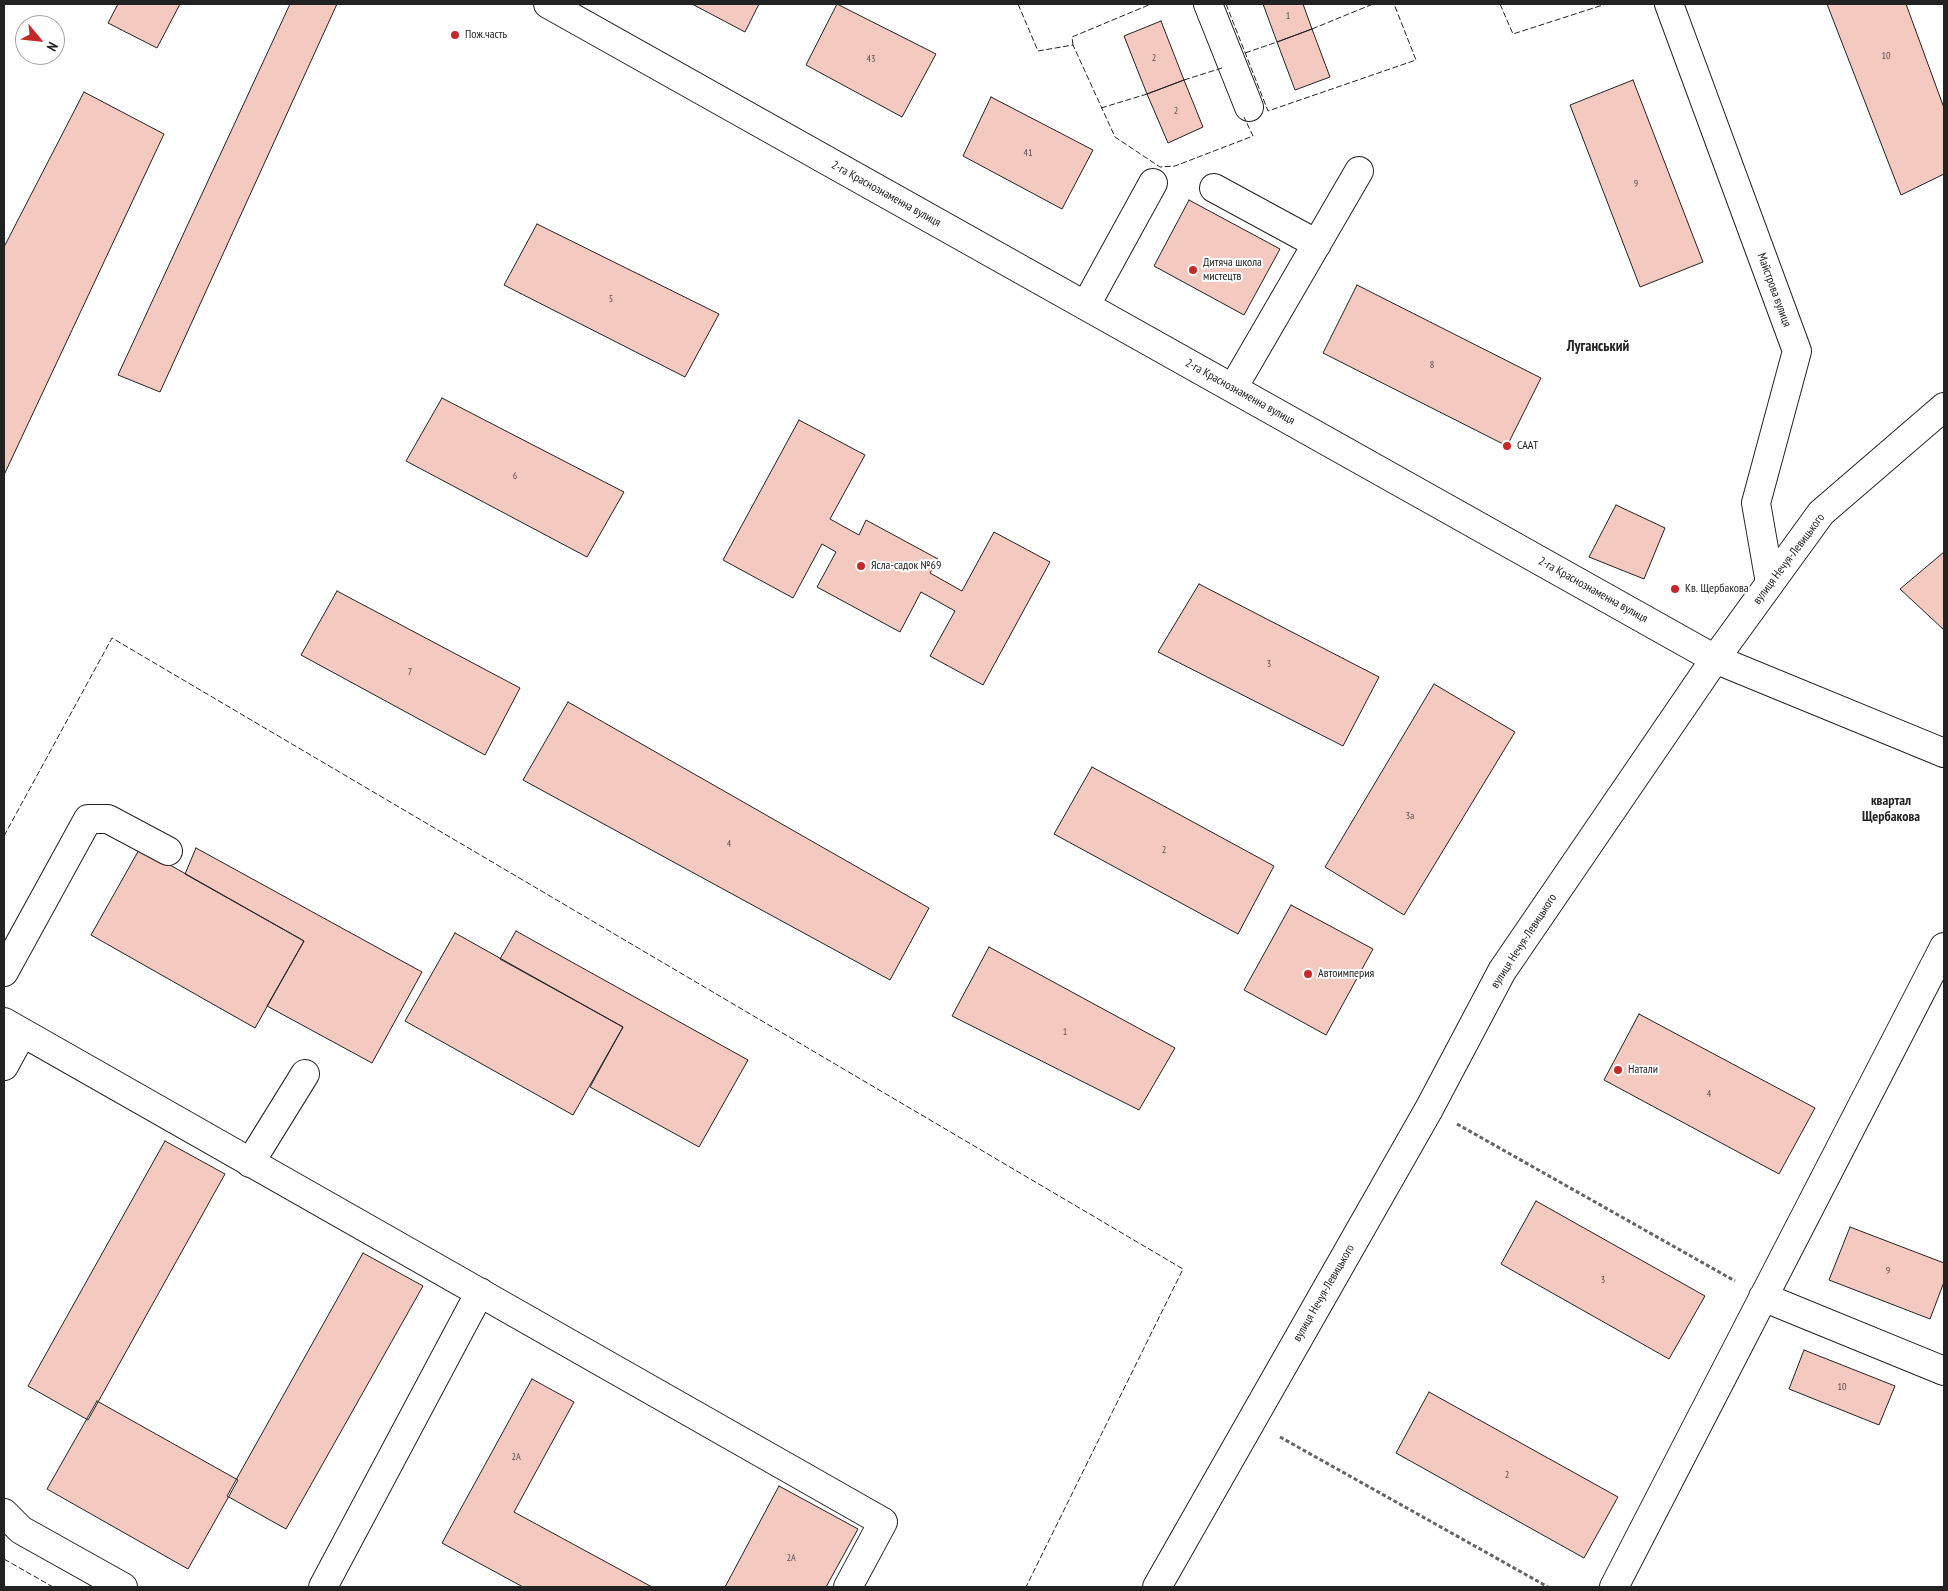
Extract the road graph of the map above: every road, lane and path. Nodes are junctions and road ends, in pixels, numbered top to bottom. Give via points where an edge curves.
1 (548, 4) edge
2 (1208, 4) edge
3 (1669, 4) edge
4 (1249, 107) dead end
5 (1359, 171) dead end
6 (1153, 183) dead end
7 (1214, 188) dead end
8 (1316, 244) junction
9 (1086, 306) junction
10 (1233, 388) junction
11 (1944, 407) edge
12 (1770, 583) junction
13 (1715, 658) junction
14 (1944, 754) edge
15 (168, 851) dead end
16 (1944, 947) edge
17 (4, 972) edge
18 (13, 1028) edge
19 (4, 1066) edge
20 (305, 1074) dead end
21 (1429, 1109) junction
22 (250, 1163) junction
23 (480, 1292) junction
24 (1764, 1297) junction
25 (1944, 1370) edge
26 (1251, 1421) junction
27 (4, 1513) edge
28 (123, 1587) edge
29 (323, 1587) edge
30 (848, 1587) edge
31 (1157, 1587) edge
32 (1548, 1587) edge
33 (1614, 1587) edge

1 - 9 street, 2-га Краснознаменна вулиця
2 - 4 street
3 - 12 street, Майстрова вулиця via 1797,351 1756,503
5 - 8 street
6 - 9 street
7 - 8 street
8 - 10 street
9 - 10 street, 2-га Краснознаменна вулиця
10 - 13 street, 2-га Краснознаменна вулиця
11 - 12 street, вулиця Нечуя-Левицького via 1821,513
12 - 13 street, вулиця Нечуя-Левицького
13 - 14 street, 2-га Краснознаменна вулиця
13 - 21 street, вулиця Нечуя-Левицького via 1502,971
15 - 17 street via 108,819 88,819
16 - 24 street
18 - 19 street
18 - 22 street
20 - 22 street
21 - 24 path
21 - 26 street, вулиця Нечуя-Левицького
22 - 23 street
23 - 29 street
23 - 30 street via 884,1522
24 - 25 street
24 - 33 street
26 - 31 street, вулиця Нечуя-Левицького
26 - 32 path
27 - 28 street via 21,1530

